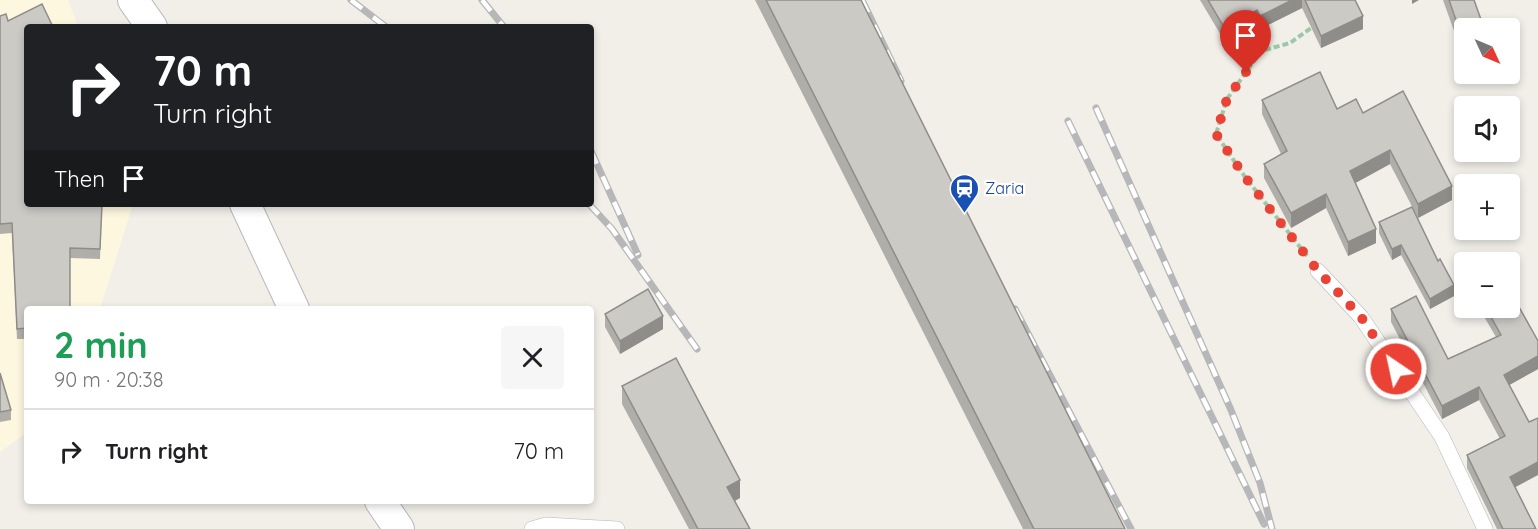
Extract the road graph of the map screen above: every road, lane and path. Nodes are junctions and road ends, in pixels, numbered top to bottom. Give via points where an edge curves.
1 (133, 0) edge
2 (150, 24) edge
3 (1316, 25) edge
4 (246, 207) edge
5 (1318, 271) joint
6 (293, 306) edge
7 (382, 504) edge
8 (399, 529) edge
9 (532, 529) edge
10 (617, 529) edge
11 (1485, 529) edge

1 - 2 street
3 - 5 path via 1290,43 1261,51 1227,99 1216,134
4 - 6 street
5 - 11 lane via 1361,317 1442,437
7 - 8 street
9 - 10 lane via 546,525

